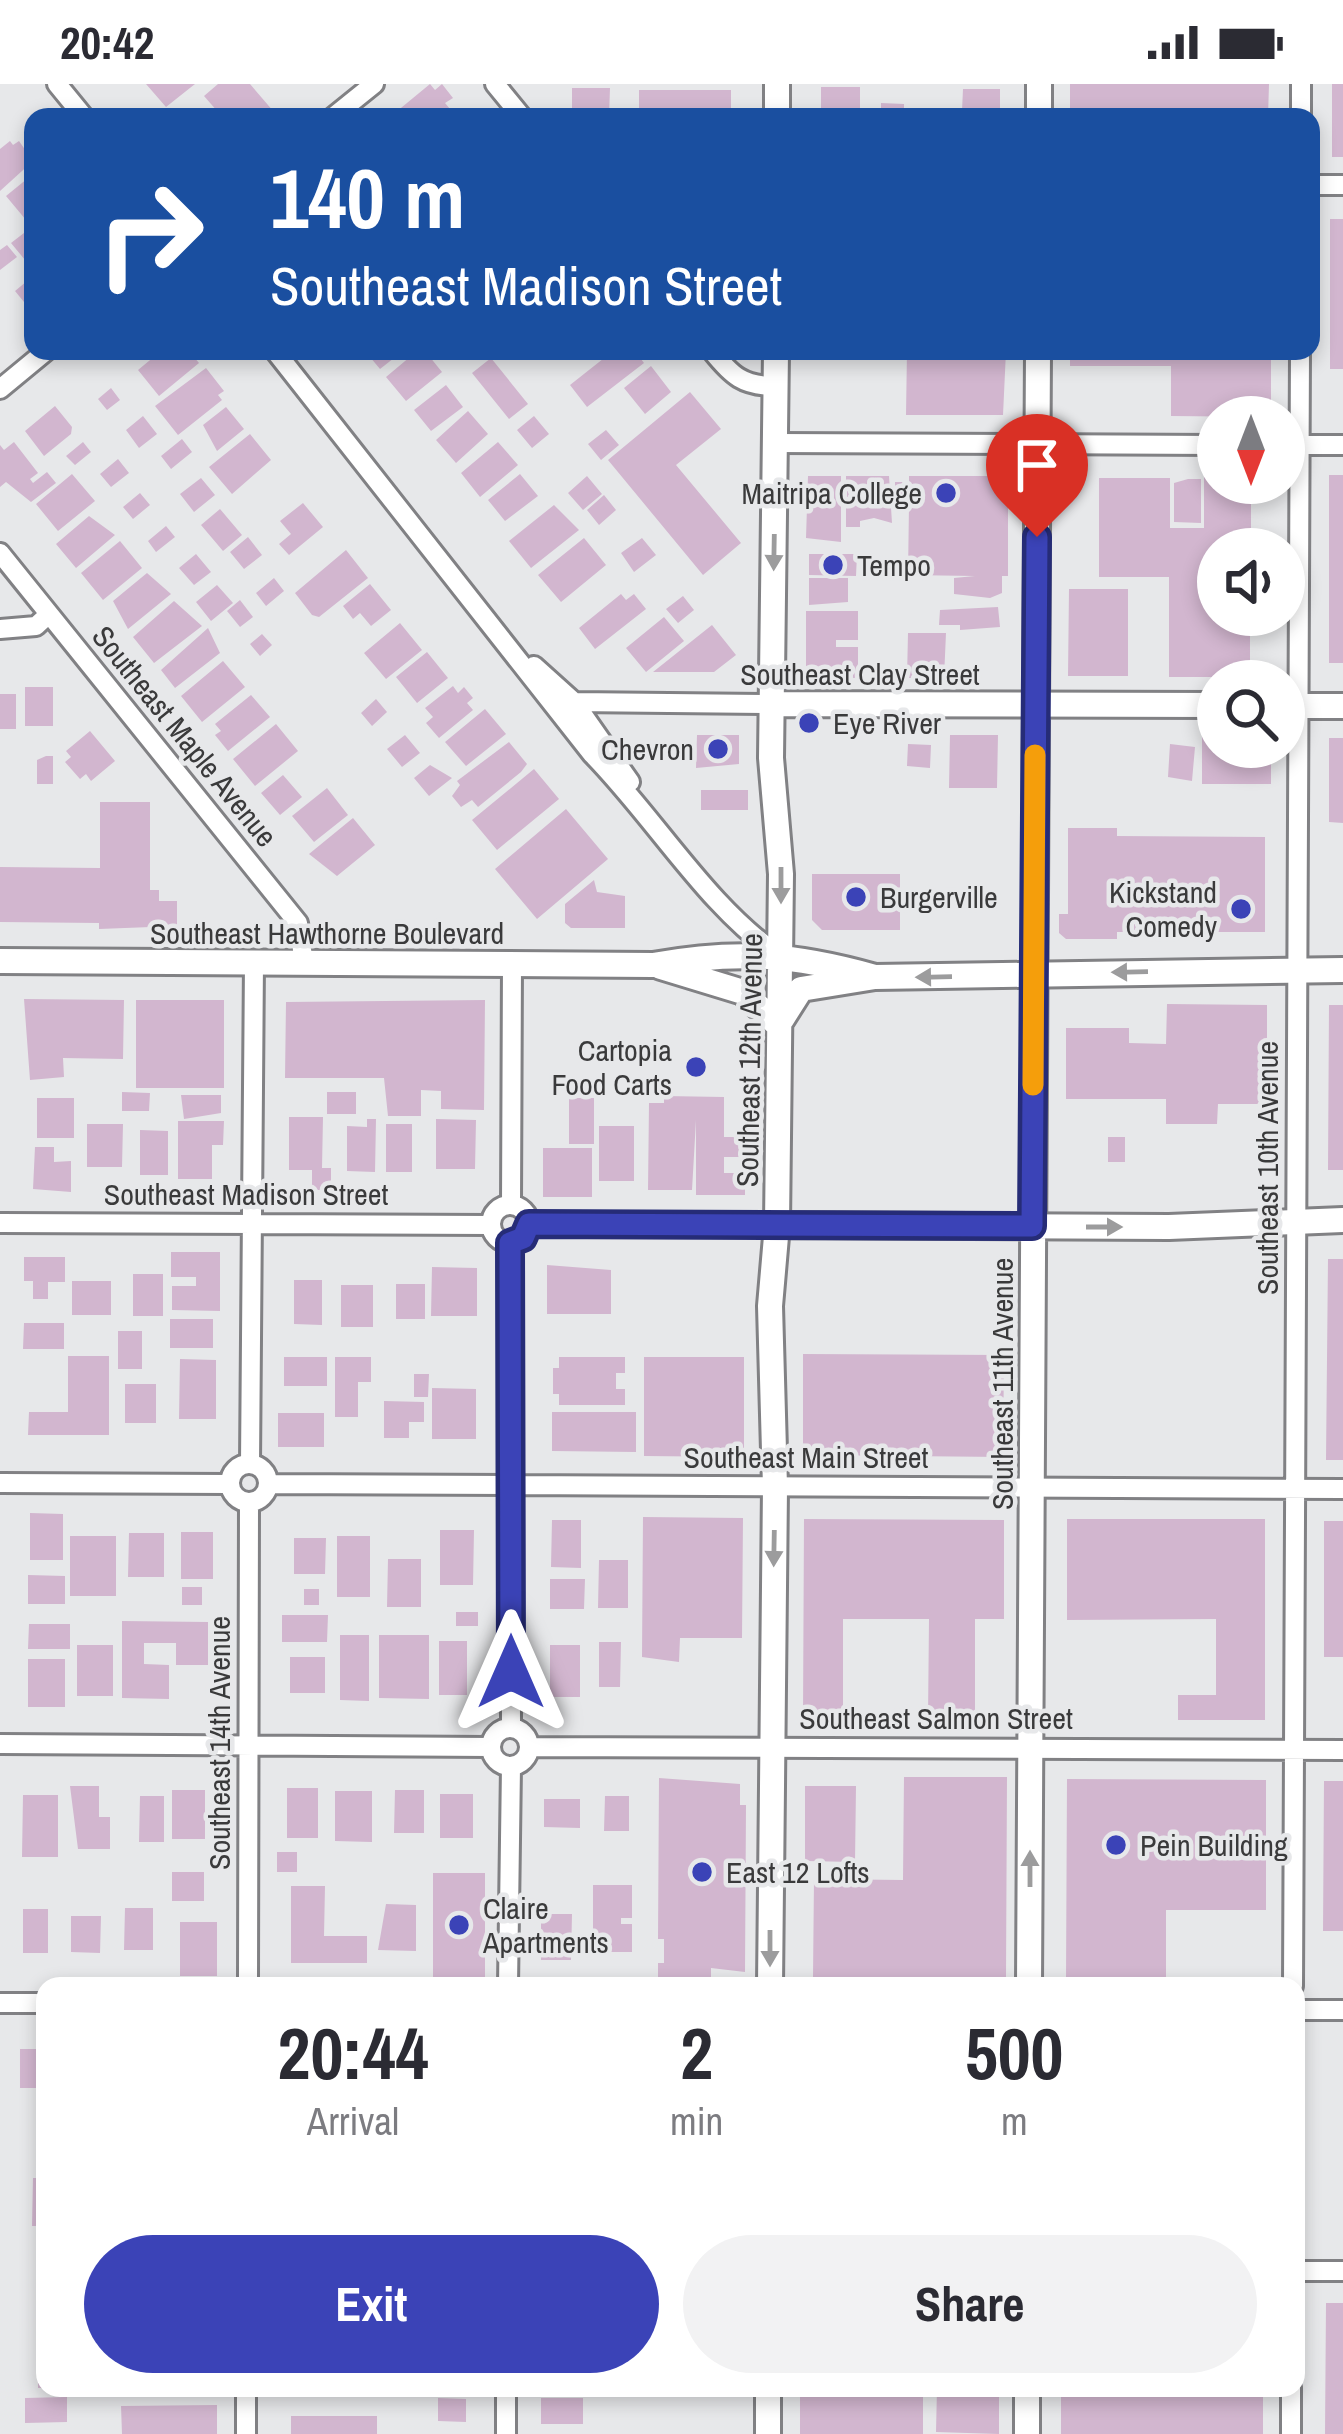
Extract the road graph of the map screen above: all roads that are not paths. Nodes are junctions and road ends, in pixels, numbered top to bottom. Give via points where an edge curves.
1 (57, 84) edge
2 (374, 84) edge
3 (495, 84) edge
4 (77, 108) edge
5 (344, 108) edge
6 (515, 108) edge
7 (35, 360) edge
8 (282, 360) edge
9 (719, 360) edge
10 (776, 360) edge
11 (1038, 360) edge
12 (1299, 360) edge
13 (776, 386) junction
14 (0, 389) edge
15 (1296, 396) edge
16 (776, 443) junction
17 (1037, 444) junction
18 (1197, 445) edge
19 (1305, 445) edge
20 (1343, 445) edge
21 (1292, 504) edge
22 (0, 553) edge
23 (49, 614) junction
24 (0, 629) edge
25 (510, 645) junction
26 (1292, 660) edge
27 (574, 702) junction
28 (772, 704) junction
29 (1036, 705) junction
30 (1197, 705) edge
31 (1305, 706) edge
32 (1343, 706) edge
33 (1293, 768) edge
34 (644, 807) junction
35 (781, 956) junction
36 (0, 961) edge
37 (254, 962) junction
38 (304, 963) junction
39 (512, 964) junction
40 (653, 965) junction
41 (1298, 969) junction
42 (1343, 970) edge
43 (1033, 974) junction
44 (875, 977) junction
45 (779, 1027) junction
46 (511, 1204) junction
47 (1343, 1220) edge
48 (0, 1222) edge
49 (1297, 1222) junction
50 (251, 1224) junction
51 (529, 1224) junction
52 (491, 1225) junction
53 (777, 1225) junction
54 (1032, 1226) junction
55 (510, 1243) junction
56 (250, 1464) junction
57 (0, 1483) edge
58 (230, 1484) junction
59 (269, 1484) junction
60 (510, 1486) junction
61 (775, 1486) junction
62 (1031, 1487) junction
63 (1294, 1489) junction
64 (1343, 1489) edge
65 (249, 1503) junction
66 (511, 1728) junction
67 (0, 1744) edge
68 (249, 1744) junction
69 (491, 1747) junction
70 (529, 1747) junction
71 (770, 1747) junction
72 (1030, 1748) junction
73 (1294, 1750) junction
74 (1343, 1750) edge
75 (511, 1766) junction
76 (248, 1977) edge
77 (508, 1977) edge
78 (770, 1977) edge
79 (1029, 1977) edge
80 (1293, 1977) edge
81 (0, 2002) edge
82 (36, 2003) edge
83 (1305, 2010) edge
84 (1343, 2010) edge
85 (1305, 2271) edge
86 (1343, 2271) edge
87 (246, 2397) edge
88 (506, 2397) edge
89 (768, 2397) edge
90 (1027, 2397) edge
91 (1291, 2397) edge
92 (246, 2434) edge
93 (506, 2434) edge
94 (768, 2434) edge
95 (1027, 2434) edge
96 (1291, 2434) edge

1 - 4 street
2 - 5 street
3 - 6 street
7 - 14 street
8 - 25 street
9 - 13 street via 734,378
10 - 13 main road, Southeast 12th Avenue
11 - 17 main road, Southeast 11th Avenue
12 - 15 street, Southeast 10th Avenue
13 - 16 main road, Southeast 12th Avenue
16 - 17 street
16 -> 28 main road, Southeast 12th Avenue
17 - 18 street
17 - 29 main road, Southeast 11th Avenue
19 - 20 street
21 - 26 street, Southeast 10th Avenue
22 - 23 street, Southeast Maple Avenue
23 - 24 street via 36,626
23 - 38 street, Southeast Maple Avenue via 298,922
25 - 27 street
25 - 34 street via 592,754
27 - 28 street, Southeast Clay Street
27 - 34 street
28 - 29 main road, Southeast Clay Street
28 -> 35 main road, Southeast 12th Avenue
29 - 30 main road, Southeast Clay Street
29 - 43 main road, Southeast 11th Avenue
31 - 32 main road
33 - 41 street, Southeast 10th Avenue
34 - 35 street via 736,925
35 - 40 main road, Southeast Hawthorne Boulevard
35 - 44 main road, Southeast Hawthorne Boulevard
35 - 45 main road, Southeast 12th Avenue
36 - 37 main road, Southeast Hawthorne Boulevard
37 - 38 main road, Southeast Hawthorne Boulevard
37 - 50 street
38 - 39 main road, Southeast Hawthorne Boulevard
39 - 40 main road, Southeast Hawthorne Boulevard
39 - 46 street
40 - 45 main road, Southeast Hawthorne Boulevard via 743,992
41 - 42 main road, Southeast Hawthorne Boulevard
41 -> 43 main road, Southeast Hawthorne Boulevard
41 - 49 street, Southeast 10th Avenue
43 -> 44 main road, Southeast Hawthorne Boulevard
43 - 54 main road, Southeast 11th Avenue
44 - 45 main road, Southeast Hawthorne Boulevard via 800,989
45 - 53 main road, Southeast 12th Avenue
46 - 51 street
46 - 52 street via 496,1211
47 - 49 main road
48 - 50 street, Southeast Madison Street
54 -> 49 main road
49 - 63 street, Southeast 10th Avenue
50 - 52 street, Southeast Madison Street
50 - 56 street
51 - 53 street
51 - 55 street
52 - 55 street
53 - 54 main road
53 - 61 main road, Southeast 12th Avenue via 770,1306
54 - 62 main road, Southeast 11th Avenue
55 - 60 street
56 - 58 street via 236,1469
56 - 59 street
57 - 58 street
58 - 65 street
59 - 60 street, Southeast Main Street
59 - 65 street
60 - 61 street, Southeast Main Street
60 - 66 street
61 - 62 street, Southeast Main Street
61 -> 71 main road, Southeast 12th Avenue
62 - 63 street, Southeast Main Street
62 - 72 main road, Southeast 11th Avenue
63 - 64 street, Southeast Main Street
63 - 73 street, Southeast 10th Avenue
65 - 68 street, Southeast 14th Avenue
66 - 69 street
66 - 70 street
67 - 68 street
68 - 69 street
68 - 76 street, Southeast 14th Avenue
69 - 75 street
70 - 71 street, Southeast Salmon Street
70 - 75 street
71 - 72 street, Southeast Salmon Street
71 -> 78 main road, Southeast 12th Avenue
72 - 73 street, Southeast Salmon Street
79 -> 72 main road, Southeast 11th Avenue
73 - 74 street, Southeast Salmon Street
73 - 80 street, Southeast 10th Avenue
75 - 77 street
81 - 82 street
83 - 84 street
85 - 86 street
87 - 92 street
88 - 93 street
89 - 94 main road
90 - 95 main road
91 - 96 street

